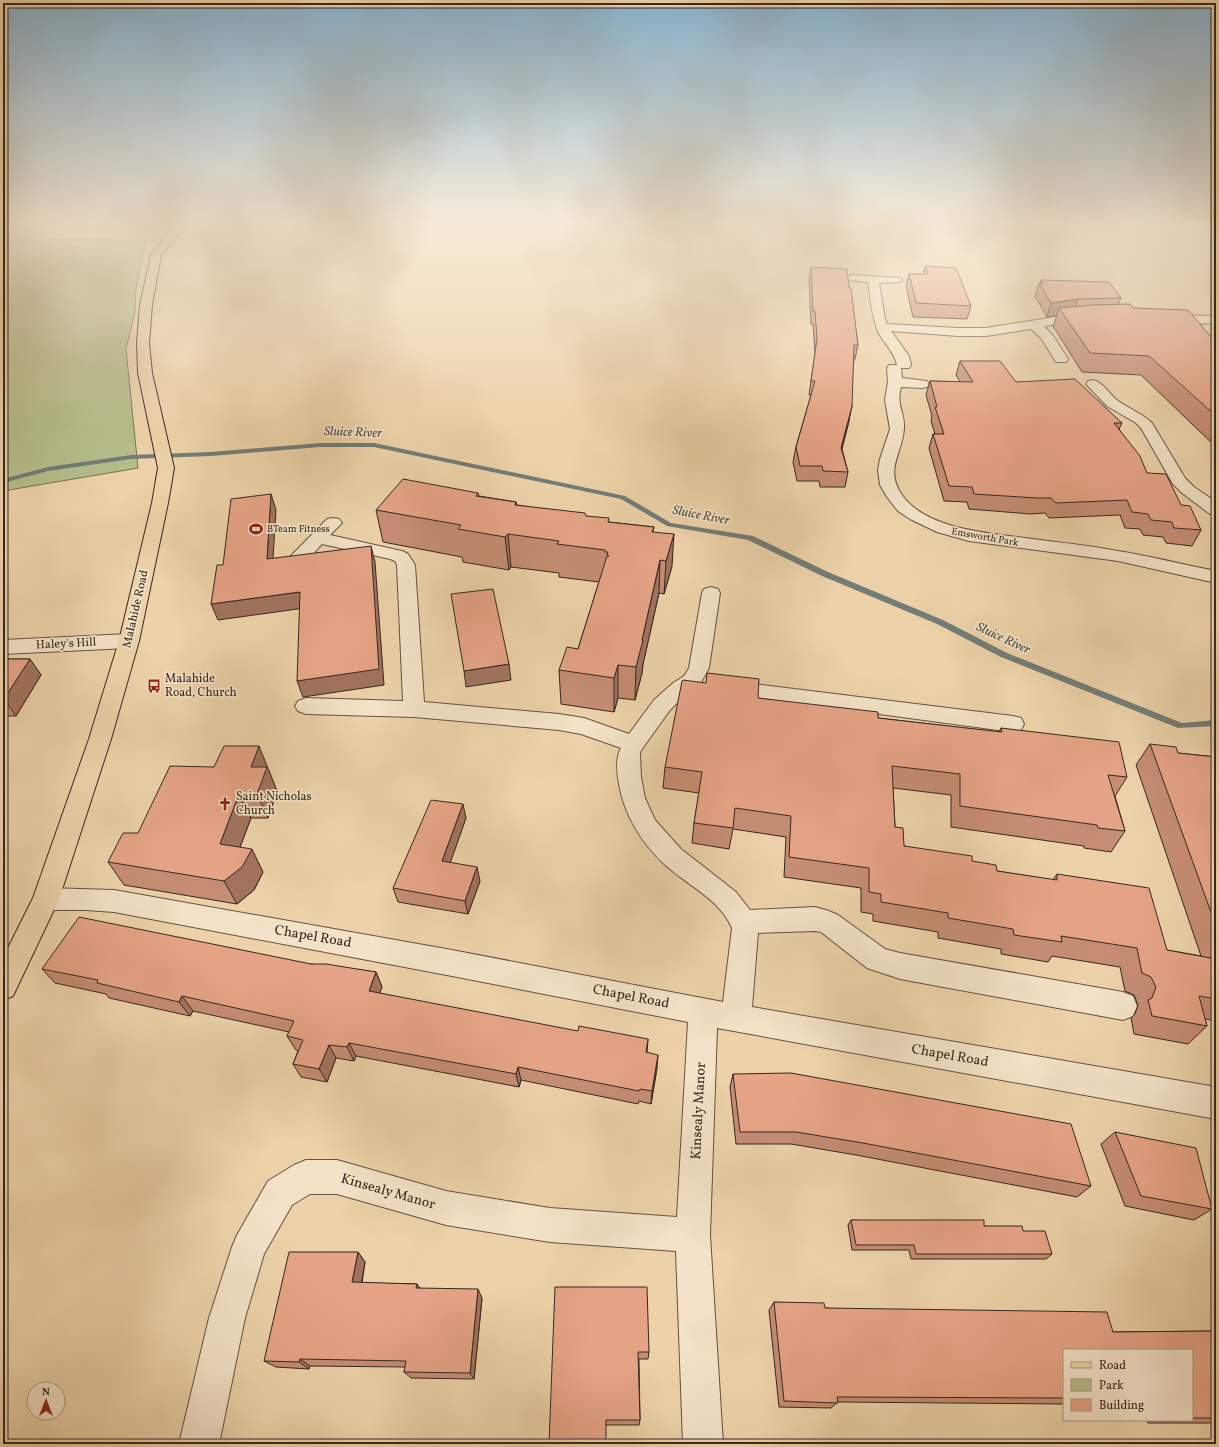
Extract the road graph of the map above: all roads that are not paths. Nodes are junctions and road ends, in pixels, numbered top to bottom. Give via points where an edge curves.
1 (148, 292) edge
2 (875, 292) edge
3 (1094, 318) edge
4 (1155, 319) edge
5 (1216, 320) edge
6 (1032, 324) junction
7 (883, 326) junction
8 (1061, 360) dead end
9 (898, 372) junction
10 (922, 384) dead end
11 (1112, 384) dead end
12 (1216, 510) edge
13 (333, 524) dead end
14 (318, 538) junction
15 (294, 562) edge
16 (1216, 577) edge
17 (711, 592) dead end
18 (129, 641) junction
19 (3, 647) edge
20 (692, 682) junction
21 (306, 706) dead end
22 (414, 709) junction
23 (1013, 724) dead end
24 (634, 744) junction
25 (46, 899) junction
26 (743, 922) junction
27 (3, 987) edge
28 (1123, 1006) dead end
29 (703, 1011) junction
30 (736, 1018) junction
31 (1216, 1103) edge
32 (692, 1235) junction
33 (199, 1444) edge
34 (703, 1444) edge

1 - 18 main road, Malahide Road via 143,343 145,373 166,468
2 - 7 street via 879,320
3 - 6 street via 1073,318
4 - 5 street
6 - 7 street via 986,332
6 - 8 street via 1046,334
7 - 9 street via 884,333 902,356
9 - 10 street
9 - 16 street, Emsworth Park via 891,399 897,429 888,456 886,472 890,487 900,502 921,519 947,531 969,536 1118,556
11 - 12 street via 1086,384 1147,426 1179,481
13 - 14 street
14 - 15 street
14 - 22 street via 396,555 402,558 406,565
17 - 20 street via 698,668
18 - 19 street, Haley's Hill
18 - 25 main road, Malahide Road via 100,739
20 - 23 street
20 - 24 street via 680,688 662,705
21 - 22 street
22 - 24 street via 584,726
24 - 26 street via 629,753 629,777 633,798 646,826 672,856 727,900
25 - 27 main road, Malahide Road
25 - 29 street, Chapel Road via 114,901
26 - 28 street via 815,919 829,923 877,959 900,966
26 - 30 street via 745,928
29 - 30 street, Chapel Road
29 - 32 street, Kinsealy Manor
30 - 31 street, Chapel Road
32 - 33 street, Kinsealy Manor via 550,1225 446,1208 337,1177 306,1177 280,1193 249,1247 227,1318
32 - 34 street, Kinsealy Manor

